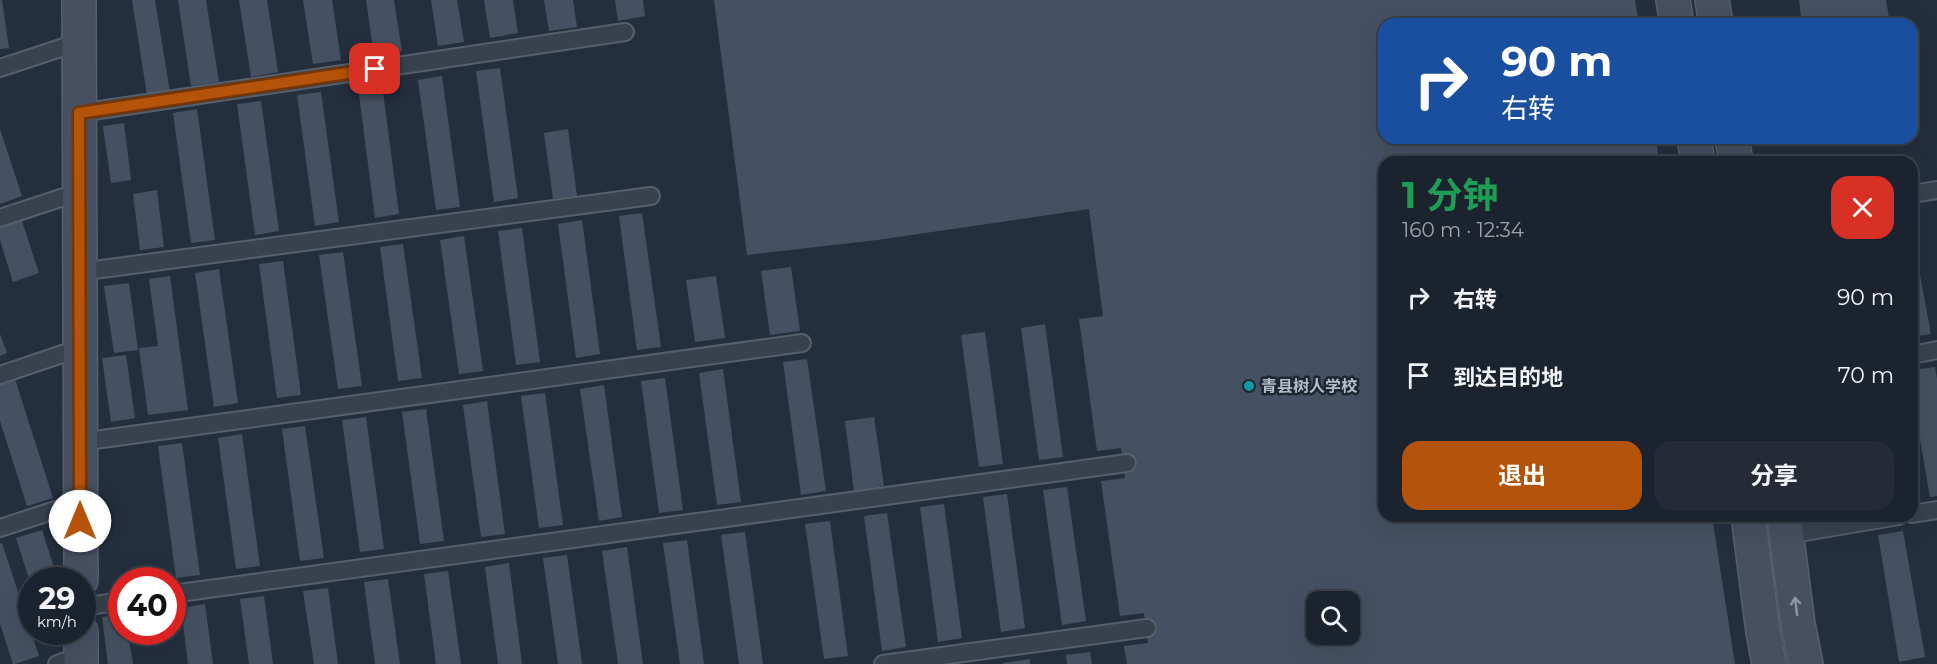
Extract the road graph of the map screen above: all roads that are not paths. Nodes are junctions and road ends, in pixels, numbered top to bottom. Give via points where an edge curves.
1 (79, 0) edge
2 (1673, 0) edge
3 (1712, 0) edge
4 (1676, 18) edge
5 (1715, 18) edge
6 (625, 32) dead end
7 (79, 42) junction
8 (0, 68) edge
9 (79, 113) junction
10 (1937, 190) edge
11 (80, 192) junction
12 (1918, 193) edge
13 (651, 196) dead end
14 (0, 218) edge
15 (80, 272) junction
16 (802, 343) dead end
17 (80, 348) junction
18 (1937, 350) edge
19 (1918, 354) edge
20 (0, 375) edge
21 (80, 442) junction
22 (1127, 463) dead end
23 (80, 502) junction
24 (1937, 510) edge
25 (1918, 513) edge
26 (1749, 522) edge
27 (1824, 522) edge
28 (1786, 525) edge
29 (0, 528) edge
30 (81, 567) edge
31 (186, 592) edge
32 (1147, 628) dead end
33 (884, 664) edge
34 (1769, 664) edge
35 (1806, 664) edge

1 - 7 street
2 - 4 street
3 - 5 street
6 - 9 lane
7 - 8 lane
7 - 9 street
9 - 11 street
10 - 12 lane
11 - 14 lane
11 - 15 street
13 - 15 lane
15 - 17 street
16 - 21 lane
17 - 20 lane
17 - 21 street
18 - 19 lane
21 - 23 street
22 - 31 lane
23 - 29 lane
23 - 30 street
24 - 25 lane
26 - 34 street
27 - 28 lane
35 -> 28 street
32 - 33 lane

